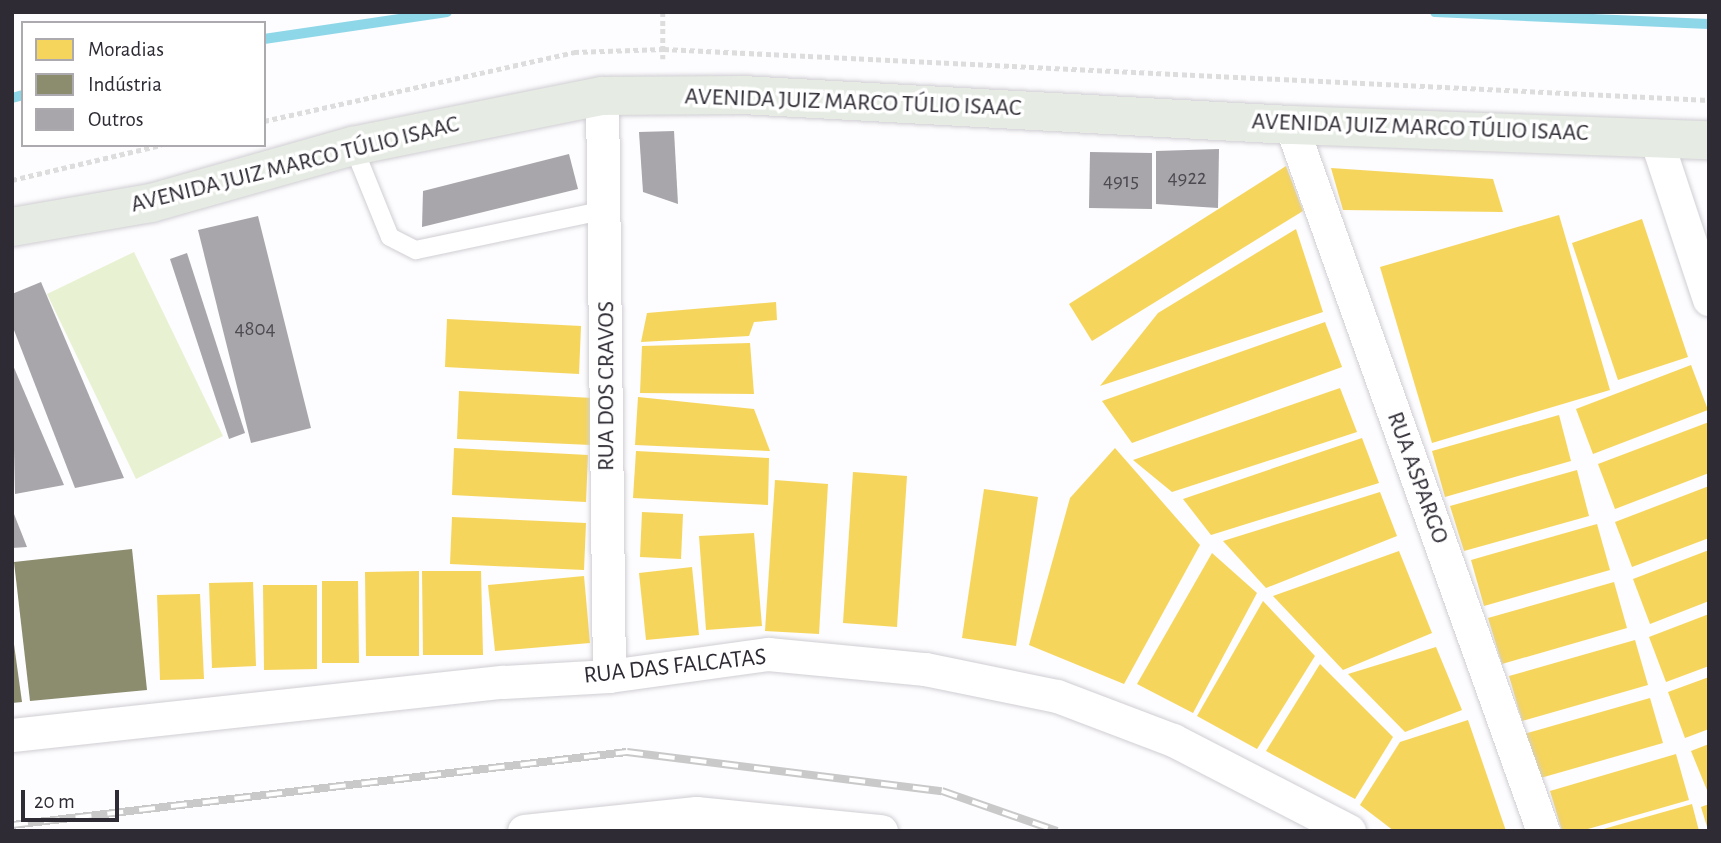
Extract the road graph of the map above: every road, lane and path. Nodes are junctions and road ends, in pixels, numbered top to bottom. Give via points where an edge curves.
1 (663, 12) edge
2 (664, 49) junction
3 (647, 95) junction
4 (603, 96) junction
5 (1709, 100) edge
6 (266, 121) edge
7 (1291, 125) junction
8 (1655, 136) junction
9 (1709, 140) edge
10 (353, 146) junction
11 (153, 147) edge
12 (12, 180) edge
13 (607, 210) junction
14 (12, 227) edge
15 (1709, 299) edge
16 (609, 676) junction
17 (12, 735) edge
18 (625, 825) edge
19 (524, 831) edge
20 (881, 831) edge
21 (1349, 831) edge
22 (1543, 831) edge

1 - 2 path
2 - 3 path
2 - 5 path
2 - 6 path via 574,52
3 - 4 main road, AVENIDA JUIZ MARCO TÚLIO ISAAC
3 - 7 main road, AVENIDA JUIZ MARCO TÚLIO ISAAC via 742,95
4 - 10 main road, AVENIDA JUIZ MARCO TÚLIO ISAAC
4 - 13 street, RUA DOS CRAVOS
7 - 8 main road, AVENIDA JUIZ MARCO TÚLIO ISAAC
7 - 22 street, RUA ASPARGO
8 - 9 main road, AVENIDA JUIZ MARCO TÚLIO ISAAC
8 - 15 street
10 - 13 lane via 390,237 416,250
10 - 14 main road, AVENIDA JUIZ MARCO TÚLIO ISAAC via 152,203
11 - 12 path
13 - 16 street, RUA DOS CRAVOS
16 - 17 street, RUA DAS FALCATAS via 503,682
16 - 21 street, RUA DAS FALCATAS via 768,654 925,669 1056,696 1173,740
18 - 19 street
18 - 20 street via 696,813

